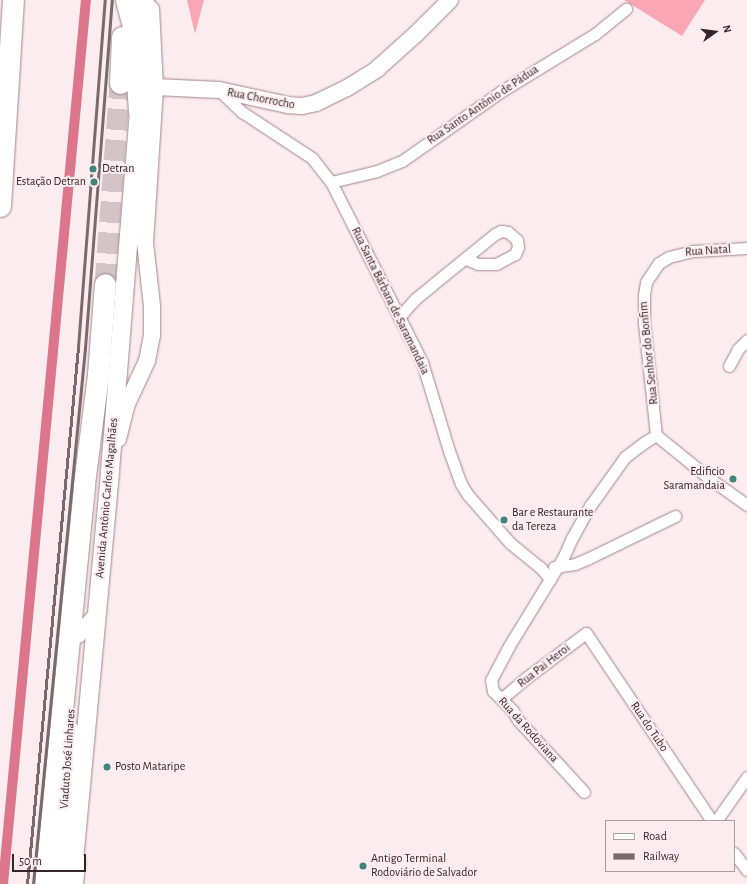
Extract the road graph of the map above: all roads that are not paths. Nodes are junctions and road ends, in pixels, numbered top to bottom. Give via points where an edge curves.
1 (13, 0) edge
2 (121, 0) edge
3 (126, 0) edge
4 (145, 0) edge
5 (150, 0) edge
6 (450, 0) edge
7 (626, 9) dead end
8 (120, 83) tunnel mouth
9 (155, 87) junction
10 (219, 90) junction
11 (139, 112) junction
12 (331, 182) junction
13 (0, 206) edge
14 (747, 248) edge
15 (669, 257) joint
16 (466, 259) junction
17 (105, 284) tunnel mouth
18 (399, 317) junction
19 (747, 340) edge
20 (730, 366) dead end
21 (656, 435) junction
22 (110, 471) junction
23 (747, 505) edge
24 (675, 516) dead end
25 (540, 567) junction
26 (558, 567) junction
27 (550, 579) junction
28 (73, 605) junction
29 (96, 616) junction
30 (586, 633) joint
31 (78, 635) junction
32 (501, 699) junction
33 (747, 777) edge
34 (584, 792) dead end
35 (711, 820) edge
36 (717, 820) edge
37 (735, 854) edge
38 (74, 861) joint
39 (747, 870) edge
40 (45, 884) edge
41 (60, 884) edge
42 (72, 884) edge

1 - 13 highway
2 - 8 highway
3 - 11 highway via 133,26
4 - 11 main road, Avenida Antônio Carlos Magalhães
5 - 9 street
6 - 10 street, Rua Chorrocho via 377,69 316,103 288,105
7 - 12 street, Rua Santo Antônio de Pádua via 595,34 500,92 402,161 378,171
9 - 10 street, Rua Chorrocho
9 - 22 street via 145,243 152,306 152,335 147,361 126,406
10 - 12 street, Rua Santa Bárbara de Saramandaia via 242,112 312,158
11 - 22 main road, Avenida Antônio Carlos Magalhães
12 - 18 street, Rua Santa Bárbara de Saramandaia
14 - 15 street, Rua Natal via 693,250
15 - 21 street, Rua Senhor do Bonfim via 651,272 644,295 644,323
16 - 16 street via 478,264 496,264 515,254 517,240 508,232 501,231
16 - 18 street via 415,299
17 - 28 highway, Avenida Antônio Carlos Magalhães
18 - 25 street, Rua Santa Bárbara de Saramandaia via 420,356 429,380 448,451 461,484 510,543
19 - 20 street via 738,348
21 - 23 street
21 - 26 street, Rua da Rodoviana via 634,449 615,469 580,522
22 - 29 main road, Avenida Antônio Carlos Magalhães
24 - 26 street via 589,558
25 - 26 street
25 - 27 street, Rua Santa Bárbara de Saramandaia
26 - 27 street, Rua da Rodoviana
27 - 32 street, Rua da Rodoviana via 508,646 491,680 493,691
28 - 31 street, Viaduto José Linhares
28 - 40 highway, Avenida Antônio Carlos Magalhães
29 - 31 street
29 - 38 main road, Avenida Antônio Carlos Magalhães
30 - 32 street, Rua Pai Heroi
30 - 35 street, Rua do Tubo
31 - 41 street, Viaduto José Linhares
32 - 34 street, Rua da Rodoviana
33 - 36 street
37 - 39 street
38 - 42 highway, Avenida Antônio Carlos Magalhães

